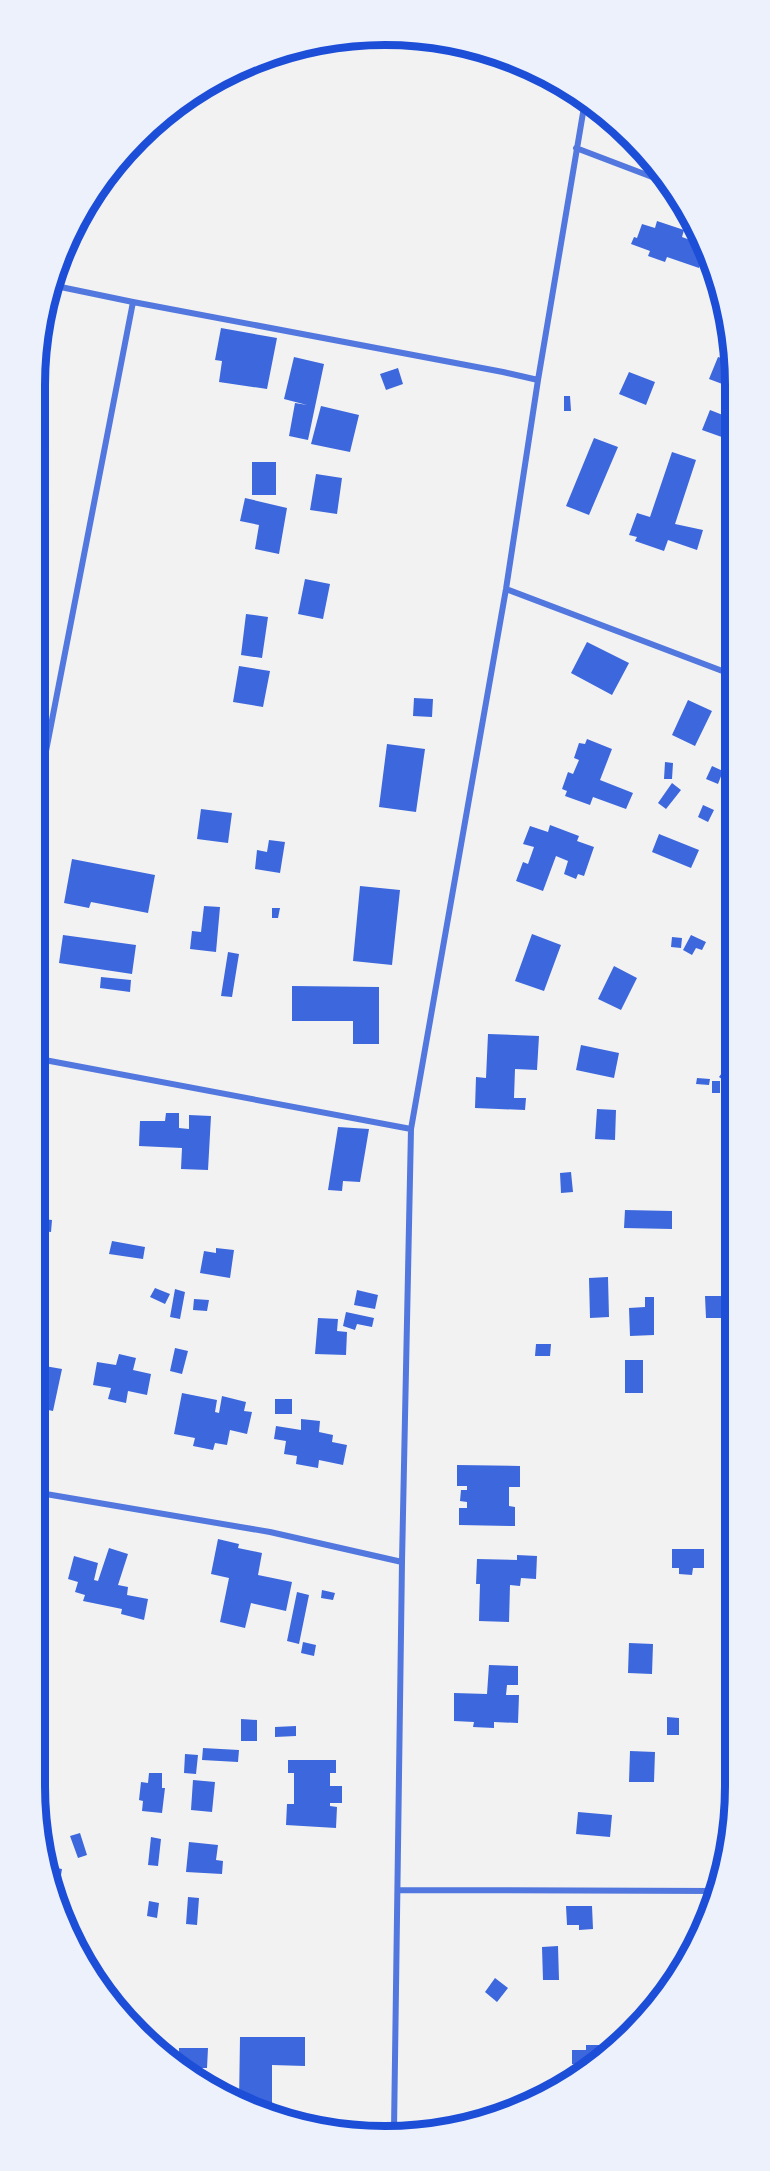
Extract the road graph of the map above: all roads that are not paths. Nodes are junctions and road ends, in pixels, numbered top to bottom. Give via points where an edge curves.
1 (583, 109) edge
2 (576, 148) junction
3 (655, 178) edge
4 (60, 287) edge
5 (133, 302) junction
6 (538, 380) junction
7 (506, 589) junction
8 (725, 672) edge
9 (45, 756) edge
10 (45, 1060) edge
11 (411, 1129) junction
12 (45, 1494) edge
13 (402, 1562) junction
14 (398, 1890) junction
15 (708, 1891) edge
16 (394, 2126) edge

1 - 2 street
2 - 3 street
2 - 6 street
4 - 5 street
5 - 6 street
5 - 9 street
6 - 7 street
7 - 8 street
7 - 11 street
10 - 11 street
11 - 13 street
12 - 13 street via 270,1532
13 - 14 street
14 - 15 street
14 - 16 street

